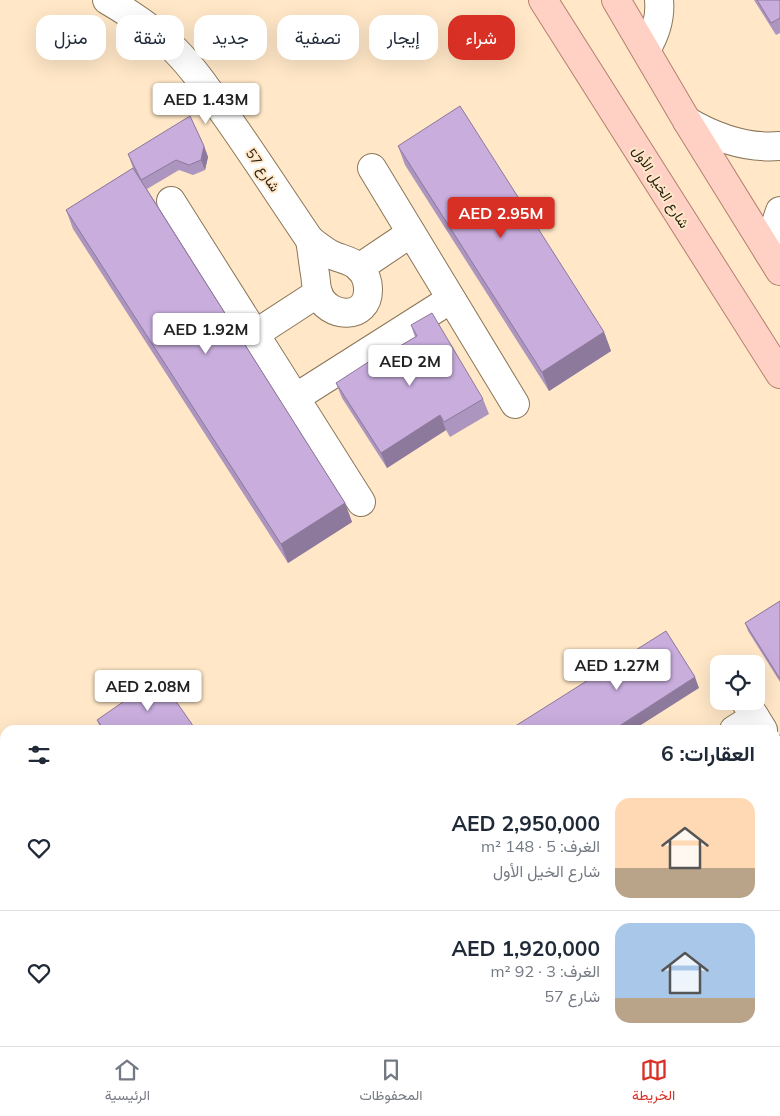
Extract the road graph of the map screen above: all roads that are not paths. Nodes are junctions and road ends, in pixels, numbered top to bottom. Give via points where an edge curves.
1 (107, 0) edge
2 (543, 0) edge
3 (616, 0) edge
4 (659, 0) edge
5 (646, 50) junction
6 (687, 121) junction
7 (780, 146) edge
8 (372, 168) dead end
9 (172, 201) dead end
10 (780, 210) edge
11 (411, 233) junction
12 (310, 240) junction
13 (774, 262) edge
14 (359, 268) junction
15 (318, 293) junction
16 (450, 298) junction
17 (255, 334) junction
18 (780, 374) edge
19 (295, 398) junction
20 (515, 404) dead end
21 (361, 502) dead end

1 - 12 street, شارع 57 via 154,32 192,69
2 - 18 main road, شارع الخيل الأول
3 - 5 main road
4 - 5 street via 658,24
5 - 6 main road
6 - 7 street via 728,140
6 - 13 main road
8 - 11 street
9 - 17 street
10 - 13 street via 774,229
11 - 14 street
11 - 16 street
12 - 14 street
12 - 15 street
14 - 15 street via 368,285 366,302 360,308 353,312 336,311 322,301
15 - 17 street
16 - 19 street
16 - 20 street
17 - 19 street
19 - 21 street

